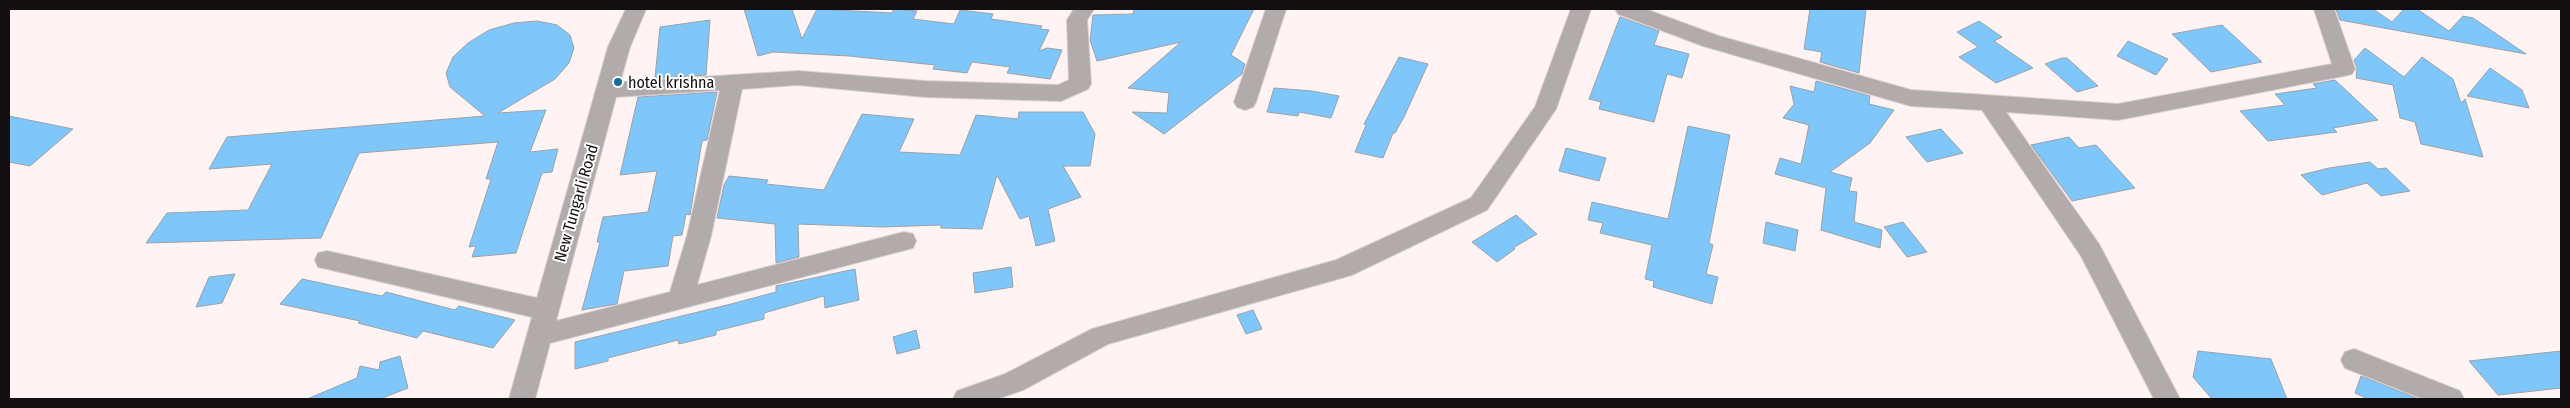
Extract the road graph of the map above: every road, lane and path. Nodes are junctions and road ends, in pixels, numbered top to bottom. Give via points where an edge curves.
1 (636, 9) edge
2 (1084, 9) edge
3 (1276, 9) edge
4 (1581, 9) edge
5 (1625, 9) edge
6 (2324, 9) edge
7 (733, 82) junction
8 (607, 90) junction
9 (1245, 102) dead end
10 (1988, 103) junction
11 (904, 240) dead end
12 (327, 260) dead end
13 (680, 299) junction
14 (546, 310) junction
15 (538, 336) junction
16 (2354, 360) dead end
17 (522, 399) edge
18 (966, 399) edge
19 (2167, 399) edge
20 (2451, 399) edge

1 - 8 street, New Tungarli Road via 619,47
2 - 7 street via 1077,20 1080,84 1061,93 925,89 798,78
3 - 9 street
4 - 18 street via 1545,109 1479,204 1342,268 1101,336 1014,382
5 - 10 street via 1711,41 1911,98
6 - 10 street via 2344,69 2118,112
7 - 8 street
7 - 13 street via 699,236
8 - 14 street, New Tungarli Road
10 - 19 street via 2090,251
11 - 13 street
12 - 14 street
13 - 15 street
14 - 15 street, New Tungarli Road
15 - 17 street, New Tungarli Road
16 - 20 street

